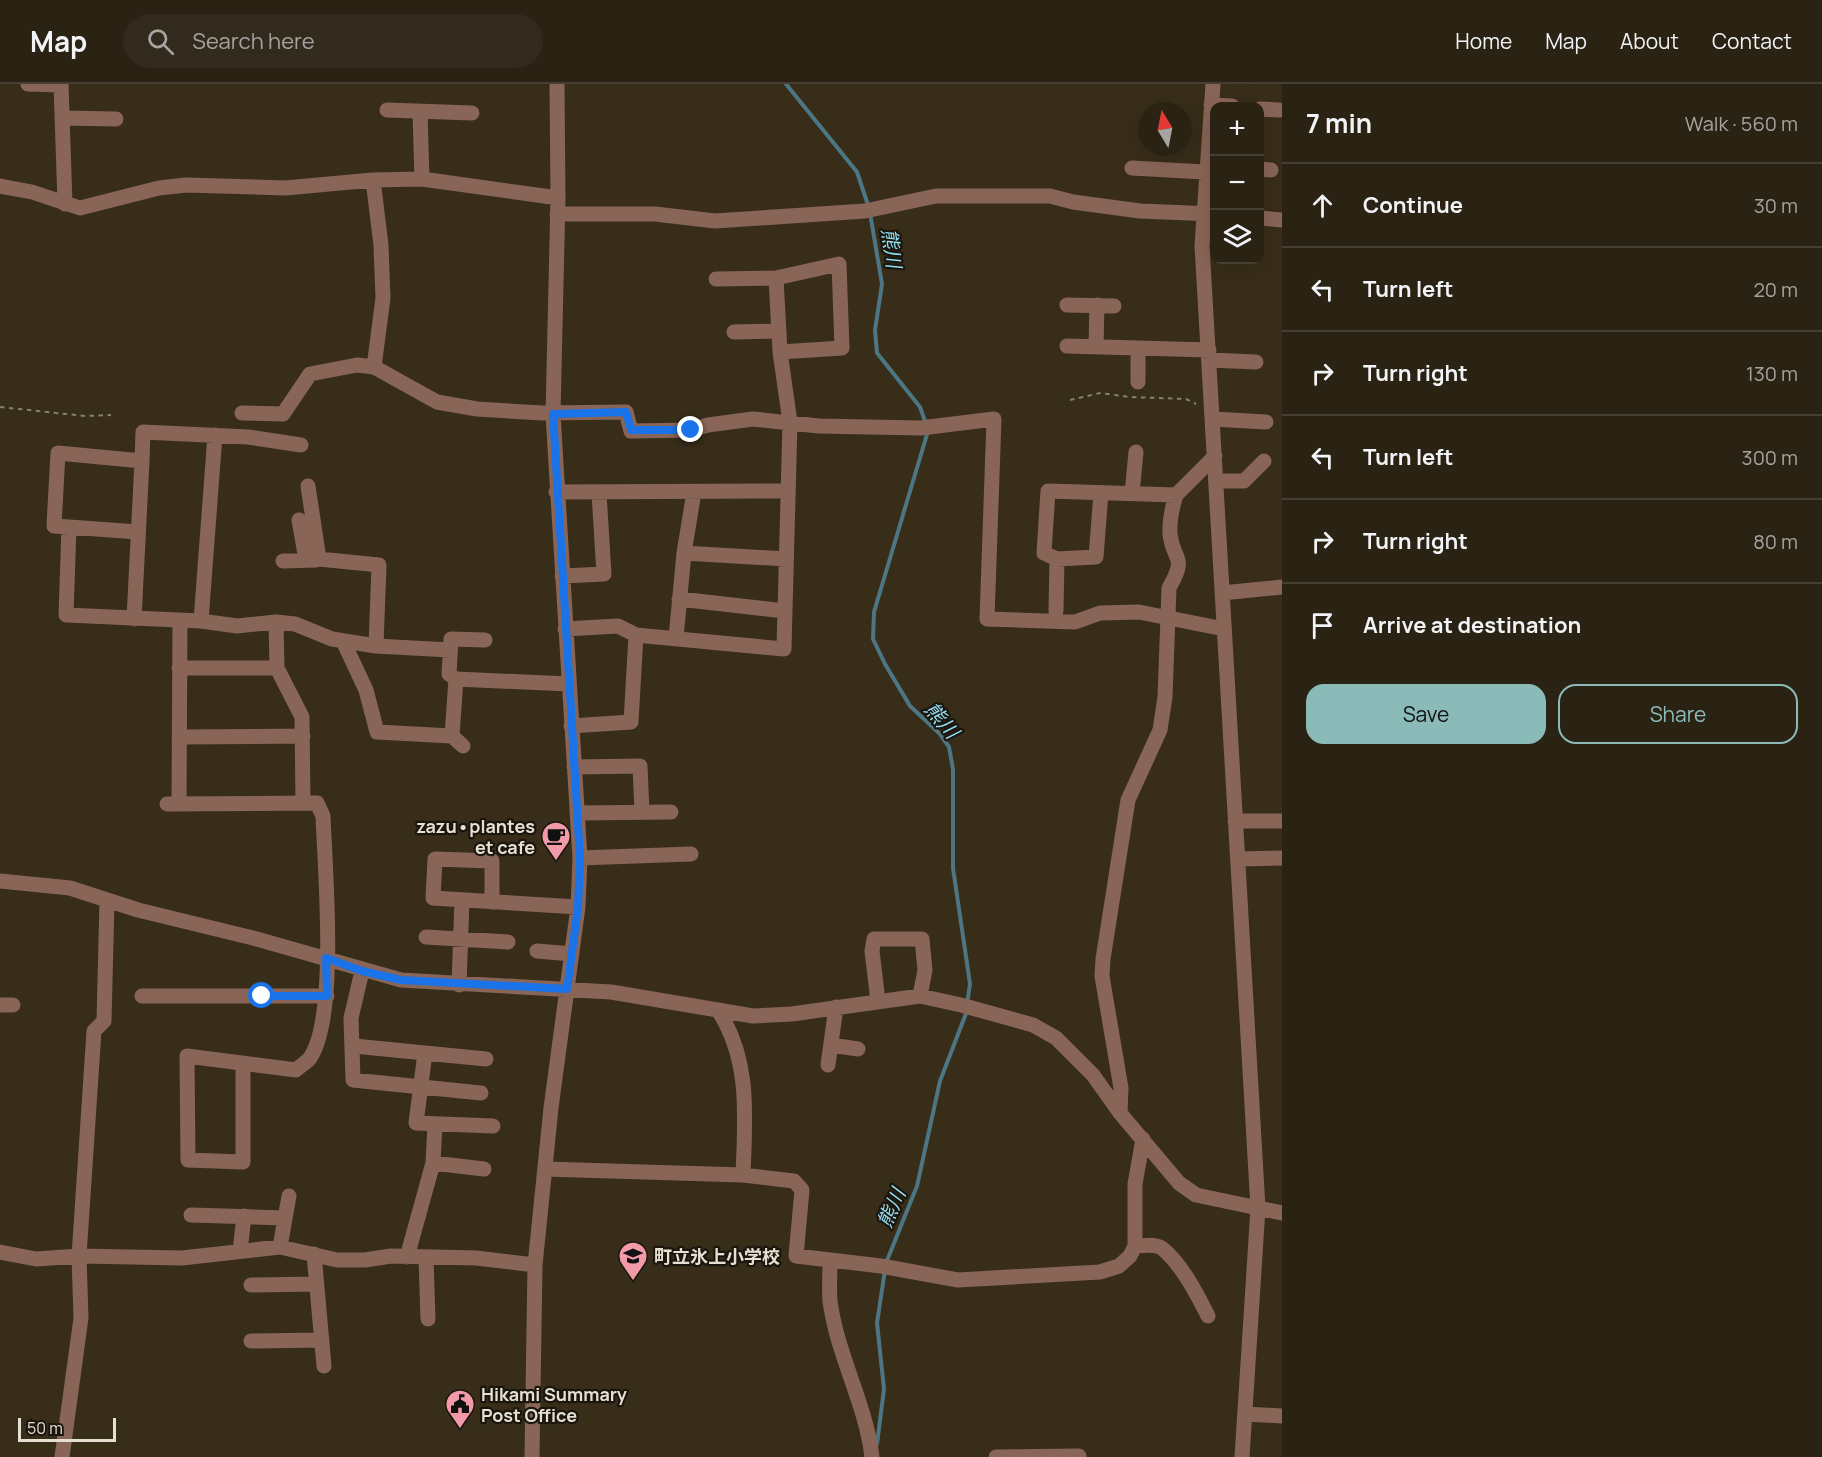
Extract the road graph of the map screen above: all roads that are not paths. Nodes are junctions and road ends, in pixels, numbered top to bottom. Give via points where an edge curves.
1 (28, 84) edge
2 (557, 84) edge
3 (1213, 84) edge
4 (60, 85) edge
5 (1211, 102) edge
6 (1264, 108) edge
7 (387, 110) dead end
8 (1280, 110) dead end
9 (420, 112) junction
10 (472, 113) dead end
11 (62, 118) junction
12 (116, 118) dead end
13 (1210, 136) edge
14 (1209, 167) edge
15 (1132, 168) dead end
16 (422, 179) junction
17 (373, 180) junction
18 (0, 186) edge
19 (558, 198) junction
20 (65, 204) junction
21 (557, 214) junction
22 (1209, 214) edge
23 (1264, 218) edge
24 (1282, 220) edge
25 (776, 278) junction
26 (716, 279) dead end
27 (1067, 305) dead end
28 (1097, 305) junction
29 (1114, 306) dead end
30 (779, 331) junction
31 (734, 332) dead end
32 (1067, 346) dead end
33 (1096, 346) junction
34 (1138, 348) junction
35 (780, 352) junction
36 (1209, 355) junction
37 (1256, 362) dead end
38 (374, 367) junction
39 (1138, 382) dead end
40 (242, 413) dead end
41 (553, 414) junction
42 (1212, 415) junction
43 (790, 422) junction
44 (1266, 422) dead end
45 (215, 435) junction
46 (301, 445) dead end
47 (1136, 452) dead end
48 (1215, 456) junction
49 (142, 461) junction
50 (1264, 462) dead end
51 (1216, 480) junction
52 (308, 486) dead end
53 (788, 491) junction
54 (556, 492) junction
55 (694, 492) junction
56 (599, 493) junction
57 (1101, 493) junction
58 (1132, 494) junction
59 (1176, 495) junction
60 (299, 520) dead end
61 (69, 527) junction
62 (138, 532) junction
63 (684, 553) junction
64 (786, 559) junction
65 (1057, 559) junction
66 (312, 560) junction
67 (283, 561) dead end
68 (562, 576) junction
69 (1282, 587) edge
70 (1222, 593) junction
71 (679, 599) junction
72 (785, 611) junction
73 (1056, 611) dead end
74 (134, 619) junction
75 (1167, 619) junction
76 (180, 621) junction
77 (201, 621) junction
78 (276, 622) junction
79 (565, 629) junction
80 (1224, 629) junction
81 (636, 635) junction
82 (675, 638) junction
83 (485, 640) dead end
84 (342, 641) junction
85 (376, 646) junction
86 (450, 650) junction
87 (179, 668) junction
88 (277, 668) junction
89 (456, 679) junction
90 (569, 684) junction
91 (571, 726) junction
92 (303, 736) junction
93 (179, 737) junction
94 (574, 767) junction
95 (303, 803) junction
96 (642, 812) junction
97 (671, 812) dead end
98 (577, 813) junction
99 (1235, 821) junction
100 (1282, 821) edge
101 (691, 854) dead end
102 (580, 858) junction
103 (1282, 858) edge
104 (1238, 859) junction
105 (0, 881) edge
106 (106, 900) junction
107 (462, 900) junction
108 (492, 902) junction
109 (578, 907) junction
110 (426, 937) dead end
111 (461, 939) junction
112 (508, 942) dead end
113 (537, 951) dead end
114 (572, 954) junction
115 (326, 958) junction
116 (362, 971) junction
117 (459, 985) junction
118 (567, 989) junction
119 (142, 996) dead end
120 (327, 996) junction
121 (920, 996) junction
122 (878, 1001) junction
123 (836, 1007) junction
124 (718, 1010) junction
125 (831, 1045) junction
126 (354, 1046) junction
127 (858, 1049) dead end
128 (425, 1053) junction
129 (486, 1059) dead end
130 (243, 1063) junction
131 (828, 1065) dead end
132 (421, 1088) junction
133 (481, 1093) dead end
134 (1120, 1113) junction
135 (435, 1124) junction
136 (493, 1126) dead end
137 (1143, 1139) junction
138 (433, 1164) junction
139 (484, 1169) dead end
140 (545, 1169) junction
141 (743, 1175) junction
142 (289, 1196) dead end
143 (1258, 1208) junction
144 (1282, 1213) edge
145 (191, 1215) dead end
146 (244, 1216) junction
147 (285, 1218) junction
148 (1135, 1246) junction
149 (280, 1247) junction
150 (240, 1251) junction
151 (0, 1252) edge
152 (314, 1254) junction
153 (79, 1256) junction
154 (407, 1257) junction
155 (426, 1258) junction
156 (830, 1260) junction
157 (535, 1265) junction
158 (316, 1284) junction
159 (251, 1285) dead end
160 (1208, 1316) dead end
161 (428, 1319) dead end
162 (322, 1340) junction
163 (251, 1341) dead end
164 (324, 1366) dead end
165 (1245, 1414) junction
166 (1282, 1416) edge
167 (1079, 1456) edge
168 (62, 1457) edge
169 (532, 1457) edge
170 (872, 1457) edge
171 (996, 1457) edge
172 (1242, 1457) edge

1 - 4 street
2 - 19 street
3 - 5 street
4 - 11 street
6 - 8 street
7 - 9 street
9 - 10 street
9 - 16 street
11 - 12 street
11 - 20 street
13 - 14 street
14 - 15 street
14 - 22 street
16 - 17 street
16 - 19 street
17 - 20 street via 285,188 186,185 80,208
17 - 38 street via 383,298
18 - 20 street
19 - 21 street
21 - 22 street via 655,214 715,221 870,211 936,196 1050,196 1140,212
21 - 41 street
22 - 36 street via 1202,246
23 - 24 street
25 - 26 street
25 - 30 street
25 - 35 street via 839,264 842,348
27 - 28 street
28 - 29 street
28 - 33 street
30 - 31 street
30 - 35 street
32 - 33 street
33 - 34 street
34 - 36 street
34 - 39 street
35 - 43 street
36 - 37 street
36 - 42 street
38 - 40 street via 357,365 310,374 283,414
38 - 41 street via 437,402
41 - 43 street via 626,412 631,430 691,430 753,419
41 - 54 street
42 - 44 street
42 - 48 street
43 - 53 street
43 - 75 street via 926,428 994,419 987,619 1075,622 1100,614 1139,612
45 - 46 street
45 - 49 street via 143,432
45 - 77 street
47 - 58 street
48 - 51 street
48 - 59 street
49 - 61 street via 58,453 54,526
49 - 62 street
50 - 51 street via 1244,481
51 - 70 street
52 - 66 street
53 - 55 street
53 - 64 street
54 - 56 street
54 - 68 street
55 - 56 street
55 - 63 street
56 - 68 street via 604,574
57 - 58 street
57 - 65 street via 1096,557
57 - 65 street via 1048,491 1044,553
58 - 59 street
59 - 75 street via 1170,536 1179,556 1178,573 1169,588
60 - 66 street
61 - 62 street
61 - 74 street via 66,615
62 - 74 street
63 - 64 street
63 - 71 street
64 - 72 street
65 - 73 street
66 - 67 street
66 - 85 street via 379,565
68 - 79 street
69 - 70 street
70 - 80 street
71 - 72 street
71 - 82 street
72 - 82 street via 784,649
74 - 76 street
75 - 80 street
75 - 134 street via 1160,730 1128,800 1103,959 1102,976 1122,1088
76 - 77 street
76 - 87 street
77 - 78 street via 237,626
78 - 84 street via 295,624
78 - 88 street
79 - 81 street via 618,626
79 - 90 street
80 - 99 street
81 - 82 street
81 - 91 street via 631,722
83 - 86 street via 451,639
84 - 85 street
84 - 89 street via 366,690 377,732 458,741
85 - 86 street
86 - 89 street via 449,674
87 - 88 street
87 - 93 street
88 - 92 street via 302,717
89 - 90 street
90 - 91 street
91 - 94 street
92 - 93 street
92 - 95 street
93 - 95 street via 173,804
94 - 96 street via 640,766
94 - 98 street
95 - 115 street via 317,803 323,816
96 - 97 street
96 - 98 street
98 - 102 street
99 - 100 street
99 - 104 street
101 - 102 street
102 - 109 street
103 - 104 street
104 - 143 street
105 - 106 street via 70,888
106 - 115 street
106 - 153 street via 104,1020 94,1031
107 - 108 street
107 - 108 street via 433,898 435,858 492,861
107 - 111 street
108 - 109 street
109 - 114 street
110 - 111 street
111 - 112 street
111 - 117 street
113 - 114 street
114 - 118 street
115 - 116 street
115 - 120 street
116 - 117 street via 401,980
116 - 126 street via 351,1018
117 - 118 street
118 - 124 street via 611,992
118 - 140 street
119 - 120 street
120 - 130 street via 309,1058 296,1070
121 - 122 street
121 - 122 street via 925,970 922,939 874,939
121 - 134 street via 1033,1025 1056,1038 1093,1075
122 - 123 street
123 - 124 street via 753,1016
123 - 125 street
124 - 141 street via 738,1050 743,1071
125 - 127 street
125 - 131 street
126 - 128 street
126 - 132 street via 353,1080
128 - 129 street
128 - 132 street
130 - 130 street via 243,1162 188,1160 187,1056
132 - 133 street
132 - 135 street via 416,1123
134 - 137 street
135 - 136 street
135 - 138 street
137 - 143 street via 1179,1183 1196,1195
137 - 148 street via 1135,1184
138 - 139 street
138 - 154 street
140 - 141 street
140 - 157 street
141 - 156 street via 794,1181 802,1190 796,1256
142 - 147 street
143 - 144 street
143 - 165 street
145 - 146 street
146 - 147 street
146 - 150 street
147 - 149 street
148 - 156 street via 1119,1266 1100,1272 958,1280
148 - 160 street via 1162,1248 1193,1286
149 - 150 street
149 - 152 street
150 - 153 street via 182,1258
151 - 153 street via 36,1259
152 - 154 street via 337,1260
152 - 158 street
153 - 168 street via 81,1318
154 - 155 street
155 - 157 street via 476,1258
155 - 161 street
156 - 170 street via 830,1301 868,1426
157 - 169 street
158 - 159 street
158 - 162 street
162 - 163 street
162 - 164 street
165 - 166 street
165 - 172 street
167 - 171 street

